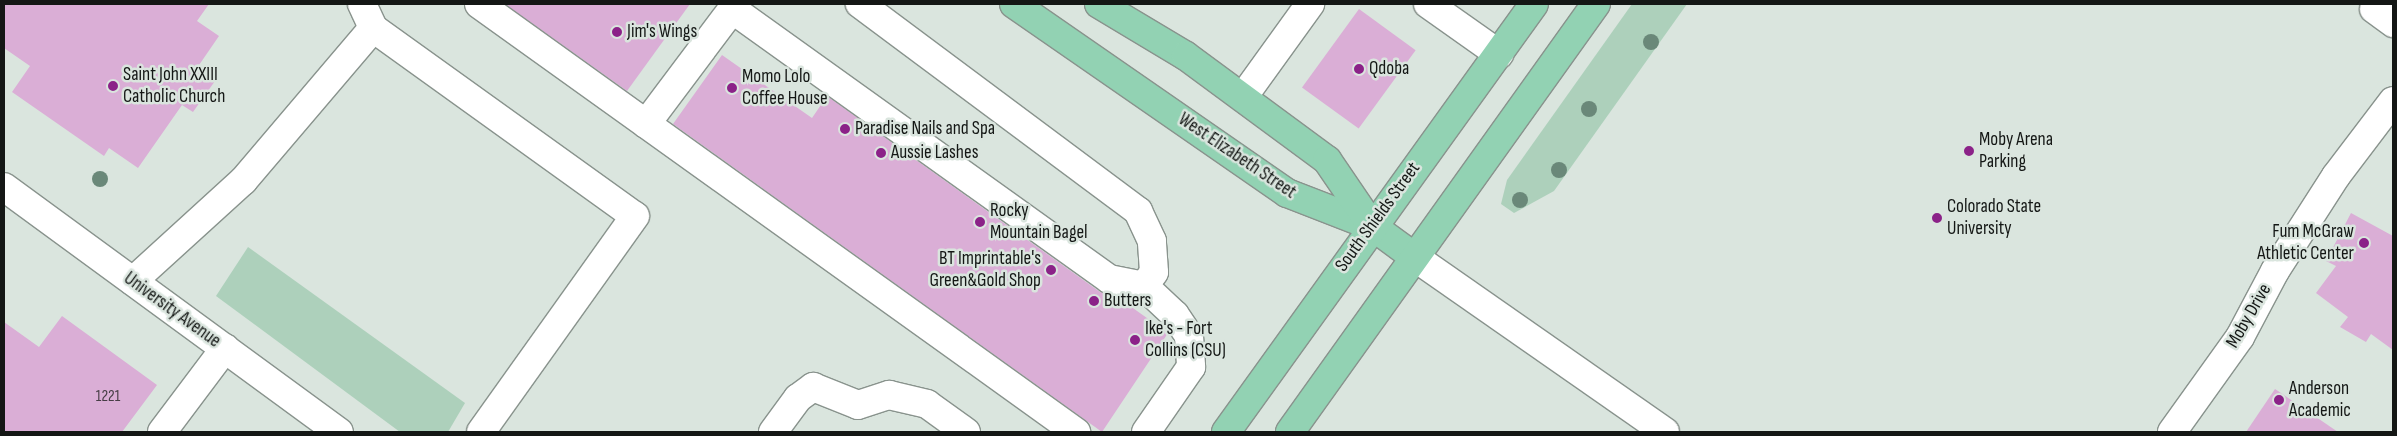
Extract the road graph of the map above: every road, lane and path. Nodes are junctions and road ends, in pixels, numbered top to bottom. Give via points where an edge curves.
1 (362, 4) edge
2 (479, 4) edge
3 (860, 4) edge
4 (1014, 4) edge
5 (1099, 4) edge
6 (1310, 4) edge
7 (1428, 4) edge
8 (1534, 4) edge
9 (1596, 4) edge
10 (734, 6) edge
11 (373, 28) junction
12 (1499, 54) junction
13 (1243, 97) junction
14 (2393, 101) edge
15 (646, 124) junction
16 (4, 187) edge
17 (1372, 226) junction
18 (1414, 256) junction
19 (133, 281) junction
20 (1144, 286) junction
21 (225, 348) junction
22 (162, 432) edge
23 (339, 432) edge
24 (481, 432) edge
25 (772, 432) edge
26 (966, 432) edge
27 (1076, 432) edge
28 (1146, 432) edge
29 (1226, 432) edge
30 (1290, 432) edge
31 (1665, 432) edge
32 (2172, 432) edge

1 - 11 street
2 - 15 street
3 - 20 street via 1138,211 1152,241 1154,272
4 - 17 main road, West Elizabeth Street via 1287,193
5 - 13 main road
6 - 13 street
7 - 12 street
8 - 12 main road, South Shields Street
9 - 18 main road
10 - 15 street
10 - 20 street via 1109,279
11 - 19 street via 243,181
11 - 24 street via 635,216
12 - 17 main road, South Shields Street
13 - 17 main road via 1327,160
14 - 32 street, Moby Drive via 2336,176 2275,271 2240,336
15 - 27 street
16 - 19 street, University Avenue
17 - 18 main road
17 - 29 main road, South Shields Street
18 - 30 main road
18 - 31 street
19 - 21 street, University Avenue
20 - 28 street via 1175,315 1189,336 1191,367
21 - 22 street
21 - 23 street, University Avenue
25 - 26 street via 798,398 814,387 858,405 889,395 927,404

